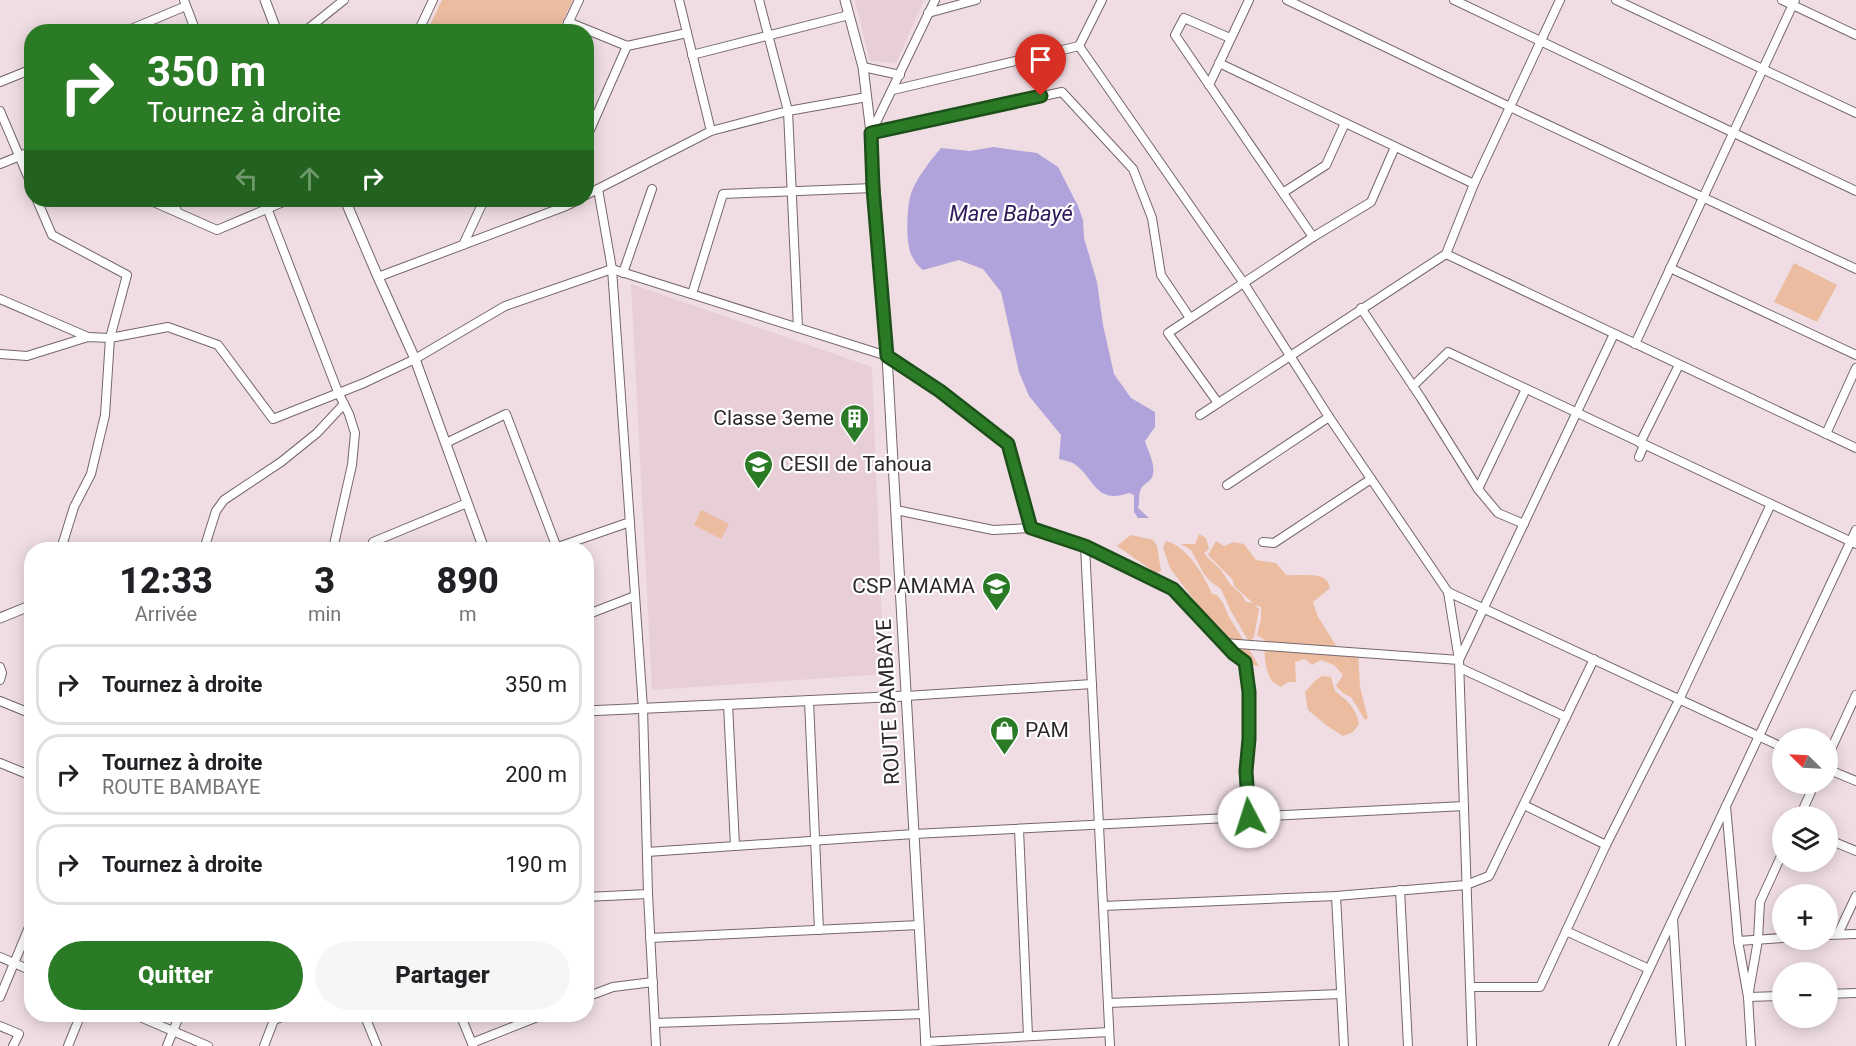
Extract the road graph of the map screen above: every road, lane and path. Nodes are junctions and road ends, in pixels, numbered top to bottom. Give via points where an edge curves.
1 (265, 0) edge
2 (344, 0) edge
3 (433, 0) edge
4 (579, 0) edge
5 (679, 0) edge
6 (759, 0) edge
7 (845, 0) edge
8 (934, 0) edge
9 (976, 0) edge
10 (1102, 0) edge
11 (1250, 0) edge
12 (1287, 0) edge
13 (1454, 0) edge
14 (1560, 0) edge
15 (1616, 0) edge
16 (1782, 0) edge
17 (185, 3) edge
18 (1794, 3) edge
19 (928, 13) junction
20 (849, 15) junction
21 (568, 22) joint
22 (141, 24) edge
23 (193, 24) edge
24 (274, 24) edge
25 (314, 24) edge
26 (422, 24) edge
27 (573, 24) edge
28 (594, 33) edge
29 (687, 33) junction
30 (1856, 35) edge
31 (768, 36) junction
32 (1230, 38) junction
33 (1541, 40) junction
34 (627, 46) junction
35 (1079, 46) junction
36 (692, 55) junction
37 (1219, 63) junction
38 (863, 67) junction
39 (1763, 69) junction
40 (24, 72) edge
41 (900, 75) junction
42 (0, 82) edge
43 (1209, 85) junction
44 (893, 90) junction
45 (867, 97) junction
46 (1510, 107) junction
47 (0, 111) edge
48 (788, 111) junction
49 (1856, 113) edge
50 (594, 121) edge
51 (1345, 123) junction
52 (711, 131) junction
53 (871, 133) junction
54 (1733, 134) junction
55 (1395, 147) junction
56 (24, 155) edge
57 (19, 157) junction
58 (0, 164) edge
59 (24, 168) edge
60 (1474, 184) junction
61 (873, 188) junction
62 (598, 189) junction
63 (652, 189) dead end
64 (594, 191) edge
65 (790, 191) junction
66 (1856, 191) edge
67 (1284, 192) junction
68 (1703, 198) junction
69 (40, 207) edge
70 (167, 207) edge
71 (175, 207) edge
72 (260, 207) edge
73 (267, 207) edge
74 (348, 207) edge
75 (481, 207) edge
76 (563, 207) edge
77 (177, 211) junction
78 (1313, 237) junction
79 (463, 245) junction
80 (1446, 254) junction
81 (1671, 268) junction
82 (612, 269) junction
83 (1856, 269) edge
84 (623, 273) junction
85 (378, 277) junction
86 (1243, 282) junction
87 (692, 294) junction
88 (0, 299) edge
89 (0, 308) edge
90 (1361, 308) junction
91 (1190, 318) junction
92 (798, 328) junction
93 (1614, 334) junction
94 (88, 337) junction
95 (110, 338) junction
96 (1635, 344) junction
97 (0, 354) edge
98 (1290, 355) junction
99 (1856, 355) edge
100 (887, 356) junction
101 (415, 359) junction
102 (1679, 365) junction
103 (1856, 369) edge
104 (1413, 386) junction
105 (1526, 389) junction
106 (338, 392) junction
107 (1218, 403) junction
108 (344, 404) junction
109 (1578, 413) junction
110 (1200, 415) dead end
111 (1329, 417) junction
112 (1826, 434) junction
113 (446, 443) junction
114 (1642, 444) junction
115 (1856, 448) edge
116 (1639, 457) dead end
117 (1371, 479) junction
118 (1227, 484) dead end
119 (1478, 489) junction
120 (467, 503) junction
121 (1771, 504) junction
122 (896, 510) junction
123 (630, 522) junction
124 (1524, 524) junction
125 (1031, 528) junction
126 (1856, 530) edge
127 (63, 542) edge
128 (206, 542) edge
129 (335, 542) edge
130 (373, 542) edge
131 (481, 542) edge
132 (553, 542) edge
133 (572, 542) edge
134 (1263, 542) dead end
135 (1853, 543) edge
136 (1085, 546) junction
137 (1448, 592) junction
138 (635, 596) junction
139 (24, 608) edge
140 (1485, 609) junction
141 (594, 612) edge
142 (0, 618) edge
143 (1224, 643) junction
144 (1594, 659) junction
145 (1460, 664) junction
146 (0, 667) edge
147 (0, 680) edge
148 (1092, 684) junction
149 (1856, 695) edge
150 (906, 696) junction
151 (0, 700) edge
152 (809, 700) junction
153 (1679, 700) junction
154 (728, 704) junction
155 (643, 708) junction
156 (24, 710) edge
157 (594, 711) edge
158 (1566, 717) junction
159 (1838, 734) edge
160 (1759, 736) junction
161 (1772, 742) edge
162 (0, 764) edge
163 (24, 773) edge
164 (1838, 774) edge
165 (1856, 781) edge
166 (1524, 804) junction
167 (1726, 805) junction
168 (1464, 806) junction
169 (1249, 817) junction
170 (1099, 825) junction
171 (1019, 829) junction
172 (914, 834) junction
173 (815, 841) junction
174 (1838, 844) edge
175 (1606, 845) junction
176 (735, 846) junction
177 (647, 852) junction
178 (1856, 852) edge
179 (1774, 872) edge
180 (1466, 885) junction
181 (1400, 890) junction
182 (648, 894) junction
183 (1336, 896) junction
184 (1856, 896) edge
185 (594, 897) edge
186 (1103, 906) junction
187 (1673, 917) junction
188 (919, 925) junction
189 (819, 930) junction
190 (1566, 931) junction
191 (1838, 934) joint
192 (1856, 934) edge
193 (650, 938) junction
194 (24, 939) edge
195 (1772, 939) edge
196 (1758, 940) junction
197 (1738, 941) junction
198 (0, 957) edge
199 (14, 963) junction
200 (24, 967) edge
201 (1649, 969) junction
202 (653, 982) junction
203 (1470, 987) junction
204 (1856, 993) edge
205 (594, 994) edge
206 (1341, 994) junction
207 (1838, 994) edge
208 (1772, 996) edge
209 (0, 997) edge
210 (1748, 997) junction
211 (1108, 1003) junction
212 (924, 1014) junction
213 (78, 1022) edge
214 (152, 1022) edge
215 (177, 1022) edge
216 (273, 1022) edge
217 (367, 1022) edge
218 (463, 1022) edge
219 (526, 1022) edge
220 (655, 1023) junction
221 (0, 1026) edge
222 (173, 1031) junction
223 (1109, 1032) junction
224 (1028, 1036) junction
225 (926, 1044) edge
226 (472, 1045) edge
227 (14, 1046) edge
228 (68, 1046) edge
229 (167, 1046) edge
230 (208, 1046) edge
231 (264, 1046) edge
232 (377, 1046) edge
233 (656, 1046) edge
234 (1110, 1046) edge
235 (1344, 1046) edge
236 (1408, 1046) edge
237 (1472, 1046) edge
238 (1613, 1046) edge
239 (1681, 1046) edge
240 (1751, 1046) edge

1 - 24 street
2 - 25 street
3 - 26 street
4 - 21 street
5 - 29 street
6 - 31 street
7 - 20 street, ROUTE BAMBAYE
8 - 19 street
9 - 19 street
10 - 35 street
11 - 32 street
12 - 46 street
13 - 33 street
14 - 33 street
15 - 39 street
16 - 18 street
17 - 22 street
17 - 23 street
18 - 30 street
18 - 39 street
19 - 41 street
20 - 31 street
20 - 38 street, ROUTE BAMBAYE
21 - 27 street
28 - 34 street
29 - 34 street
29 - 36 street
31 - 36 street
31 - 48 street
32 - 37 street
32 - 43 street via 1184,18 1175,35
33 - 46 street
33 - 54 street
34 - 50 street
35 - 44 street
35 - 86 street
36 - 52 street
37 - 43 street
37 - 51 street
38 - 41 street
38 - 45 street, ROUTE BAMBAYE
39 - 49 street
39 - 54 street
40 - 42 street
41 - 44 street
43 - 67 street
44 - 53 street
45 - 48 street
45 - 53 street, ROUTE BAMBAYE
46 - 60 street
46 - 68 street
47 - 57 street
48 - 52 street
48 - 65 street
51 - 55 street
51 - 67 street via 1326,165
52 - 62 street
53 - 61 street, ROUTE BAMBAYE
53 - 91 street via 1062,92 1133,169 1152,218 1161,275
54 - 66 street
54 - 68 street
55 - 60 street
55 - 78 street via 1371,202
56 - 57 street
57 - 58 street
57 - 59 street
60 - 80 street
61 - 65 street
61 - 100 street, ROUTE BAMBAYE
62 - 64 street
62 - 82 street
63 - 84 street
65 - 87 street via 723,194
65 - 92 street
67 - 78 street
68 - 81 street
68 - 83 street
69 - 95 street via 52,235 127,275
70 - 77 street
71 - 77 street
72 - 77 street via 217,230
73 - 106 street
74 - 85 street
75 - 79 street
76 - 79 street
78 - 86 street
79 - 85 street
80 - 90 street
80 - 93 street
81 - 96 street
81 - 99 street
82 - 84 street
82 - 101 street via 506,306
82 - 123 street
84 - 87 street
85 - 101 street
86 - 91 street
86 - 98 street
87 - 92 street
88 - 89 street
88 - 94 street
90 - 98 street
90 - 104 street
91 - 107 street via 1168,333
92 - 100 street
93 - 96 street
93 - 109 street
94 - 95 street
94 - 97 street via 27,356
95 - 106 street via 168,327 218,345 273,419
95 - 127 street via 105,415 91,474 74,507
96 - 102 street
98 - 107 street
98 - 111 street
100 - 122 street, ROUTE BAMBAYE
100 - 125 street via 1008,444
101 - 106 street
101 - 113 street
102 - 112 street
102 - 114 street
103 - 112 street
104 - 105 street via 1448,352
104 - 119 street
105 - 109 street
105 - 119 street
106 - 108 street
107 - 110 street
108 - 128 street via 317,433 281,462 224,500 216,511
108 - 129 street via 355,433
109 - 114 street
109 - 124 street
111 - 117 street
111 - 118 street
112 - 115 street
113 - 120 street
113 - 132 street via 506,414
114 - 116 street
114 - 121 street
117 - 134 street via 1274,543
117 - 137 street
119 - 124 street via 1498,513
120 - 130 street
120 - 131 street
121 - 135 street
121 - 153 street
122 - 125 street via 993,530
122 - 150 street, ROUTE BAMBAYE
123 - 133 street
123 - 138 street
124 - 140 street
125 - 136 street
126 - 135 street
135 - 160 street
136 - 143 street via 1173,589
136 - 148 street
137 - 140 street
137 - 145 street
138 - 141 street
138 - 155 street
139 - 142 street
140 - 144 street
140 - 145 street
143 - 145 street
143 - 169 street via 1245,662 1248,682
144 - 153 street
144 - 158 street
145 - 158 street
145 - 168 street
146 - 147 street
148 - 150 street
148 - 170 street
149 - 159 street
150 - 152 street
150 - 172 street, ROUTE BAMBAYE
151 - 156 street
152 - 154 street
152 - 173 street
153 - 160 street
153 - 175 street
154 - 155 street
154 - 176 street
155 - 157 street
155 - 177 street
158 - 166 street
160 - 161 street
160 - 167 street
162 - 163 street
164 - 165 street
166 - 175 street
166 - 180 street via 1489,876
167 - 187 street
167 - 197 street
168 - 169 street
168 - 180 street
169 - 170 street
170 - 171 street
170 - 186 street
171 - 172 street
171 - 224 street
172 - 173 street
172 - 188 street, ROUTE BAMBAYE
173 - 176 street
173 - 189 street
174 - 178 street
175 - 190 street
176 - 177 street
177 - 182 street
179 - 196 street via 1760,902
180 - 181 street
180 - 203 street
181 - 183 street
181 - 236 street
182 - 185 street
182 - 193 street
183 - 186 street
183 - 206 street
184 - 191 street
186 - 211 street
187 - 201 street
187 - 239 street
188 - 189 street
188 - 212 street, ROUTE BAMBAYE
189 - 193 street
190 - 201 street
190 - 203 street via 1540,987
191 - 192 street
193 - 202 street
194 - 199 street
195 - 196 street
196 - 197 street
196 - 210 street
197 - 210 street
198 - 199 street
199 - 200 street
199 - 209 street
201 - 238 street
202 - 205 street via 613,987
202 - 220 street
203 - 237 street
204 - 207 street
206 - 211 street
206 - 235 street
208 - 210 street
210 - 240 street
211 - 223 street
212 - 220 street
212 - 225 street, ROUTE BAMBAYE
213 - 228 street
214 - 222 street
215 - 222 street
216 - 231 street
217 - 232 street
218 - 226 street
219 - 226 street
220 - 233 street
221 - 227 street via 19,1034
222 - 229 street
222 - 230 street
223 - 224 street
223 - 234 street
224 - 225 street

